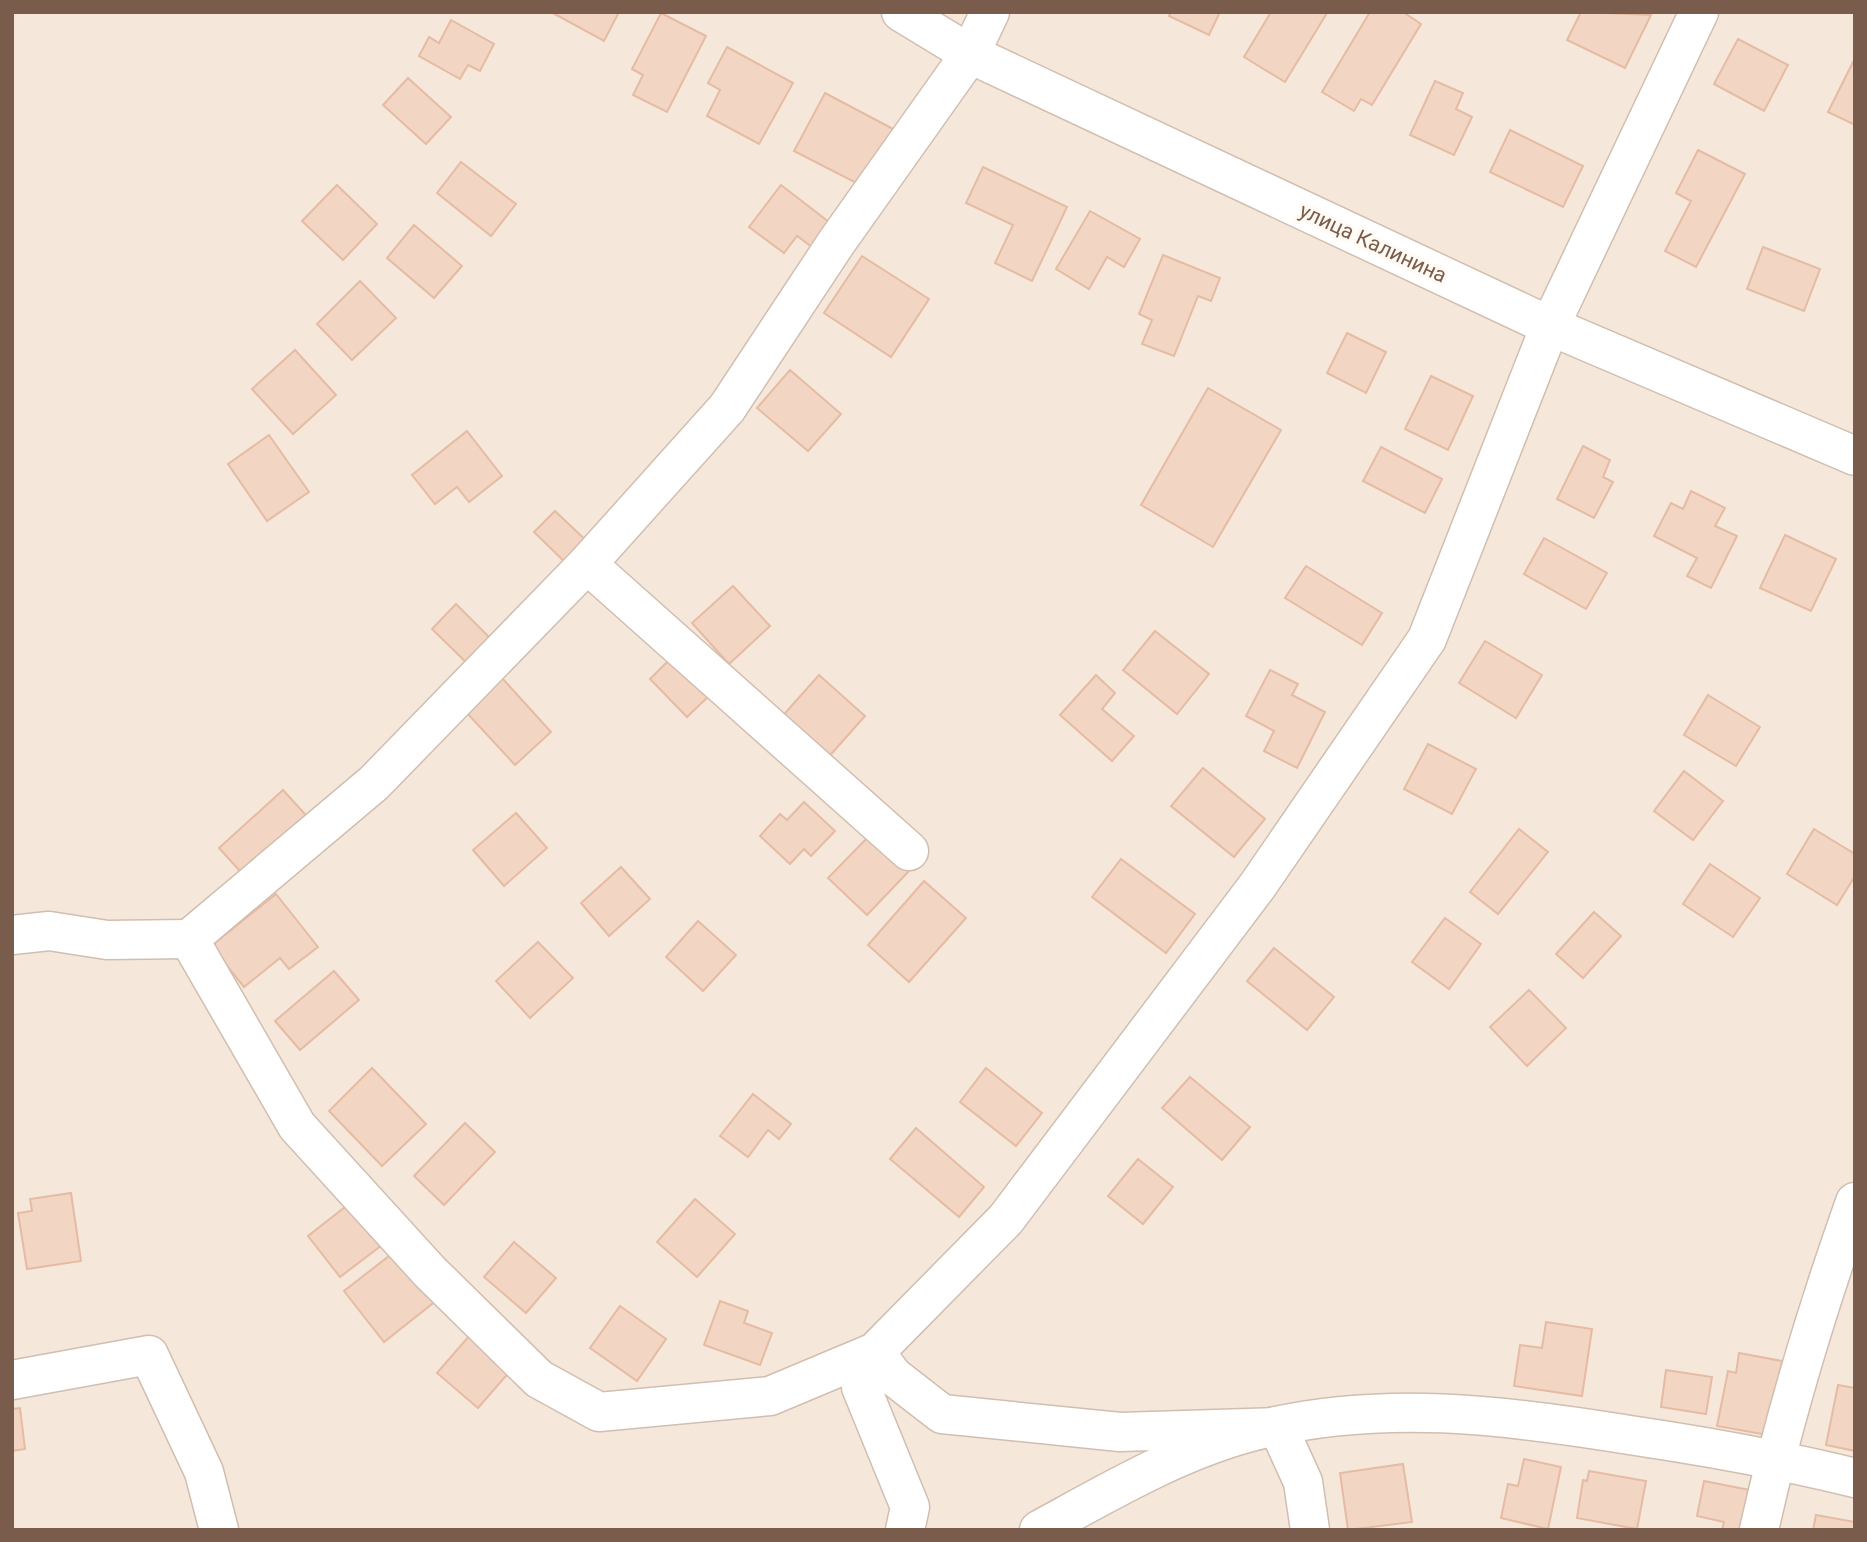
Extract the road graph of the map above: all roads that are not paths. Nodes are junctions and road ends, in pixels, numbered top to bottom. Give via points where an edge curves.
1 (901, 12) edge
2 (990, 12) edge
3 (1699, 12) edge
4 (970, 54) junction
5 (1550, 326) junction
6 (1855, 456) edge
7 (587, 564) junction
8 (909, 851) dead end
9 (12, 935) edge
10 (189, 939) junction
11 (1855, 1202) edge
12 (875, 1352) junction
13 (12, 1380) edge
14 (1278, 1427) junction
15 (1775, 1458) junction
16 (1855, 1478) edge
17 (219, 1530) edge
18 (905, 1530) edge
19 (1039, 1530) edge
20 (1310, 1530) edge
21 (1759, 1530) edge

1 - 4 street, улица Калинина
2 - 4 street
3 - 5 street
4 - 5 street, улица Калинина
4 - 7 street via 836,243 727,408
5 - 6 street, улица Калинина
5 - 12 street via 1427,639 1258,885 1006,1219
7 - 8 street
7 - 10 street via 374,783
9 - 10 street via 49,931 107,940
10 - 12 street via 297,1126 430,1272 539,1379 600,1412 613,1411 770,1396
11 - 15 street via 1823,1291
12 - 14 street via 893,1377 942,1414 1120,1432
12 - 18 street via 862,1387 910,1507
13 - 17 street via 149,1355 204,1472
14 - 15 street via 1398,1411 1530,1419
14 - 19 street via 1249,1433 1142,1474
14 - 20 street via 1303,1482
15 - 16 street
15 - 21 street

